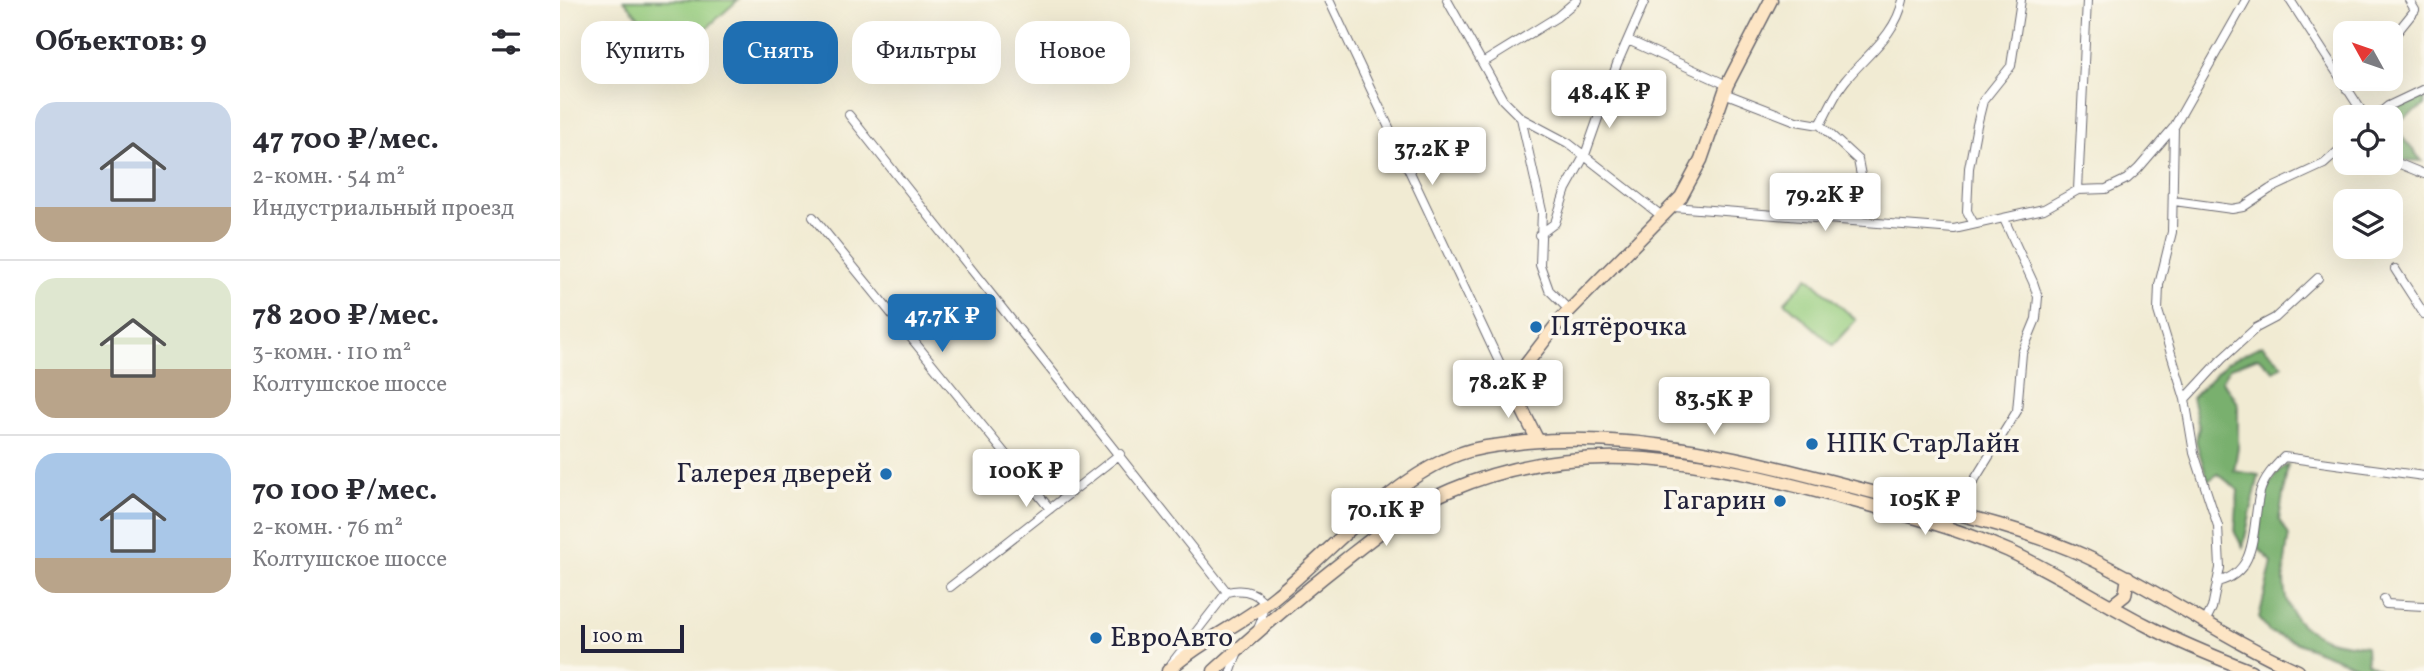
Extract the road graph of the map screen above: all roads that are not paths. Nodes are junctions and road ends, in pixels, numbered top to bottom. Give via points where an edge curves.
1 (1329, 0) edge
2 (1447, 0) edge
3 (1577, 0) edge
4 (1645, 0) edge
5 (1771, 0) edge
6 (1903, 0) edge
7 (2021, 0) edge
8 (2087, 0) edge
9 (2246, 0) edge
10 (2290, 0) edge
11 (2409, 0) edge
12 (2403, 25) edge
13 (1628, 40) junction
14 (1484, 62) junction
15 (2333, 68) edge
16 (1725, 89) junction
17 (2424, 89) edge
18 (2390, 105) edge
19 (849, 115) dead end
20 (1521, 118) junction
21 (1820, 125) junction
22 (2174, 127) junction
23 (1585, 155) junction
24 (2333, 156) edge
25 (2403, 164) edge
26 (2422, 171) edge
27 (2078, 190) junction
28 (2174, 201) junction
29 (1673, 207) junction
30 (813, 217) dead end
31 (1663, 217) junction
32 (2004, 219) junction
33 (1859, 221) junction
34 (1974, 224) junction
35 (1539, 235) junction
36 (2395, 269) dead end
37 (2318, 278) dead end
38 (1570, 311) junction
39 (2424, 314) edge
40 (1510, 385) junction
41 (2185, 398) junction
42 (1538, 441) junction
43 (1119, 454) junction
44 (2424, 476) edge
45 (1050, 509) junction
46 (1954, 513) junction
47 (2128, 577) junction
48 (2217, 582) junction
49 (950, 587) dead end
50 (1227, 592) junction
51 (2384, 599) dead end
52 (1264, 606) junction
53 (2111, 606) junction
54 (2424, 606) edge
55 (2205, 622) junction
56 (1257, 631) junction
57 (1238, 649) junction
58 (1167, 671) edge
59 (1214, 671) edge
60 (1231, 671) edge
61 (2251, 671) edge
62 (2298, 671) edge

1 - 40 street
2 - 14 street
3 - 14 street
4 - 13 street
5 - 16 main road
6 - 21 street via 1878,49 1844,82
7 - 34 street via 2011,66 1983,101 1977,125 1967,211
8 - 27 street
9 - 22 street
10 - 15 street
11 - 12 street via 2415,10
13 - 16 street
13 - 23 street
14 - 20 street via 1503,100
16 - 21 street via 1796,121
16 - 29 main road via 1701,160
17 - 18 street
19 - 43 street
20 - 23 street
20 - 35 street via 1542,211
21 - 33 street via 1858,160 1863,186
22 - 27 street via 2127,179 2106,189
22 - 28 street
23 - 31 street
23 - 35 street via 1566,189 1555,223
24 - 28 street via 2243,207
25 - 26 street
27 - 32 street via 2044,209
28 - 41 street via 2158,311
29 - 31 main road
29 - 33 street
30 - 45 street
31 - 38 main road
32 - 34 street
32 - 46 street via 2038,297 2036,319 2022,353 2017,411
33 - 34 street via 1934,229
35 - 38 street via 1540,265 1549,290
36 - 39 street
37 - 41 street via 2275,318 2256,328
38 - 40 main road
40 - 42 main road
41 - 48 street via 2194,453 2218,526
42 - 46 main road via 1596,439 1690,449
42 - 52 main road via 1492,445 1458,454 1428,470
43 - 45 street
43 - 50 street
44 - 48 street via 2284,457 2260,491 2245,566 2230,579
45 - 49 street
46 - 47 main road via 2057,545
47 - 53 main road via 2125,595
47 - 55 main road
48 - 55 street
50 - 52 street via 1240,589 1258,595
50 - 58 street
51 - 54 street via 2386,604
52 - 56 street
52 - 58 main road
53 - 56 main road via 2010,552 1937,524 1715,467 1630,456 1534,466 1450,490 1395,521
53 - 61 main road
55 - 62 main road
56 - 57 main road
57 - 59 main road
57 - 60 street

